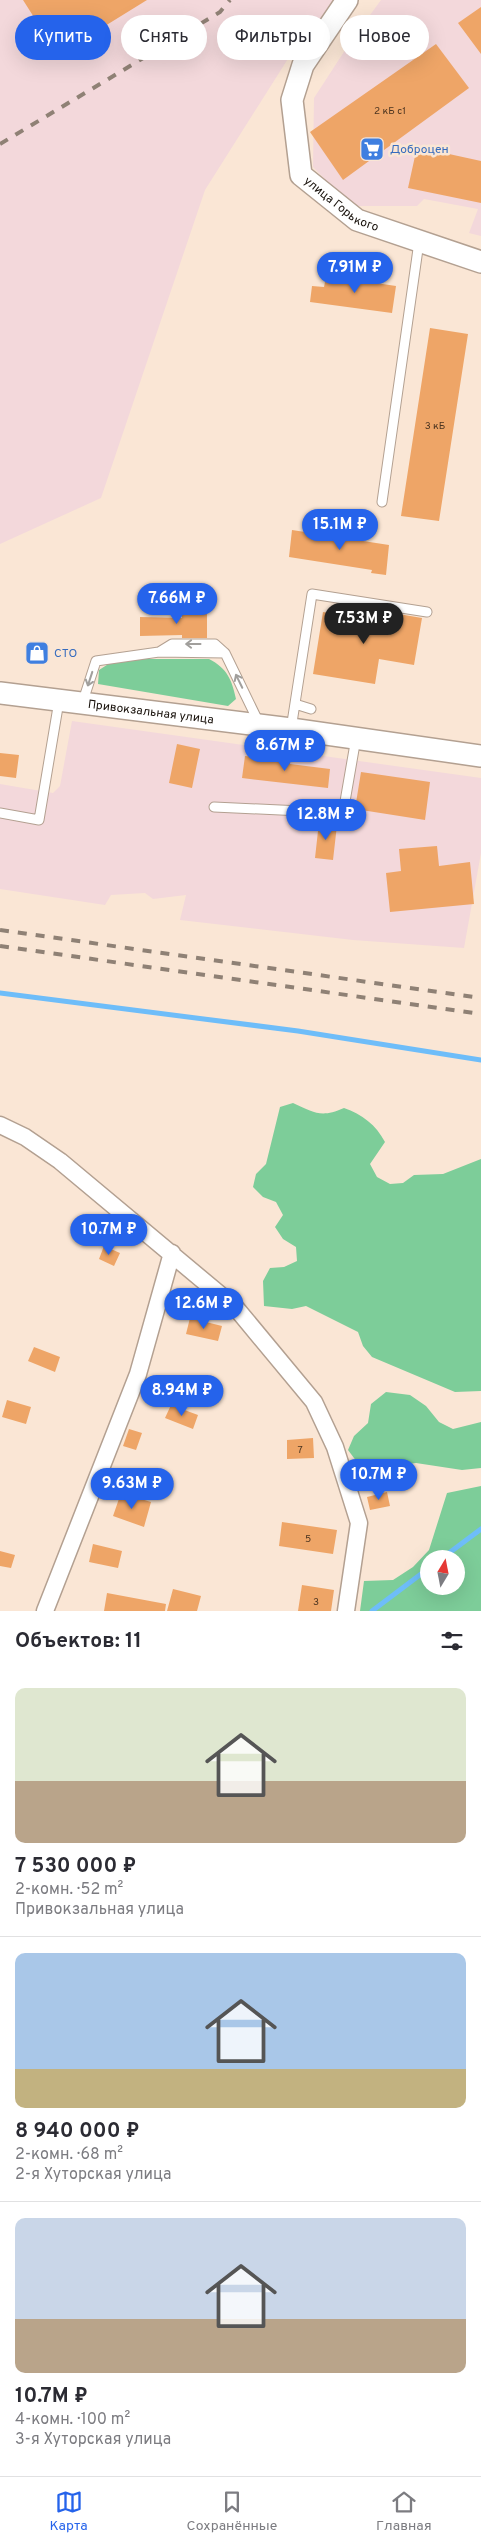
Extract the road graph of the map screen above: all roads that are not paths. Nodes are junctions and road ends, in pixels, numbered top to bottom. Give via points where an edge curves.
1 (348, 0) edge
2 (419, 242) junction
3 (481, 262) edge
4 (382, 502) dead end
5 (427, 612) dead end
6 (0, 693) edge
7 (59, 701) junction
8 (82, 704) junction
9 (295, 704) junction
10 (310, 709) dead end
11 (260, 725) junction
12 (291, 729) junction
13 (356, 738) junction
14 (480, 754) edge
15 (214, 807) dead end
16 (0, 813) edge
17 (0, 1125) edge
18 (172, 1253) junction
19 (46, 1611) edge
20 (346, 1611) edge

1 - 2 street, улица Горького via 303,65 292,100 301,175 357,220
2 - 3 street, улица Горького
2 - 4 lane
5 - 9 lane via 312,594
6 - 7 street, Привокзальная улица
7 - 8 street, Привокзальная улица
7 - 16 lane via 39,820
8 - 11 street, Привокзальная улица
11 -> 8 lane via 225,653 159,652 96,661
9 - 10 lane
9 - 12 lane
11 - 12 street, Привокзальная улица
12 - 13 street, Привокзальная улица
13 - 14 street, Привокзальная улица
13 - 15 lane via 343,813
17 - 18 street via 25,1137 60,1161
18 - 19 street via 138,1374
18 - 20 street via 236,1308 314,1402 335,1447 360,1524

